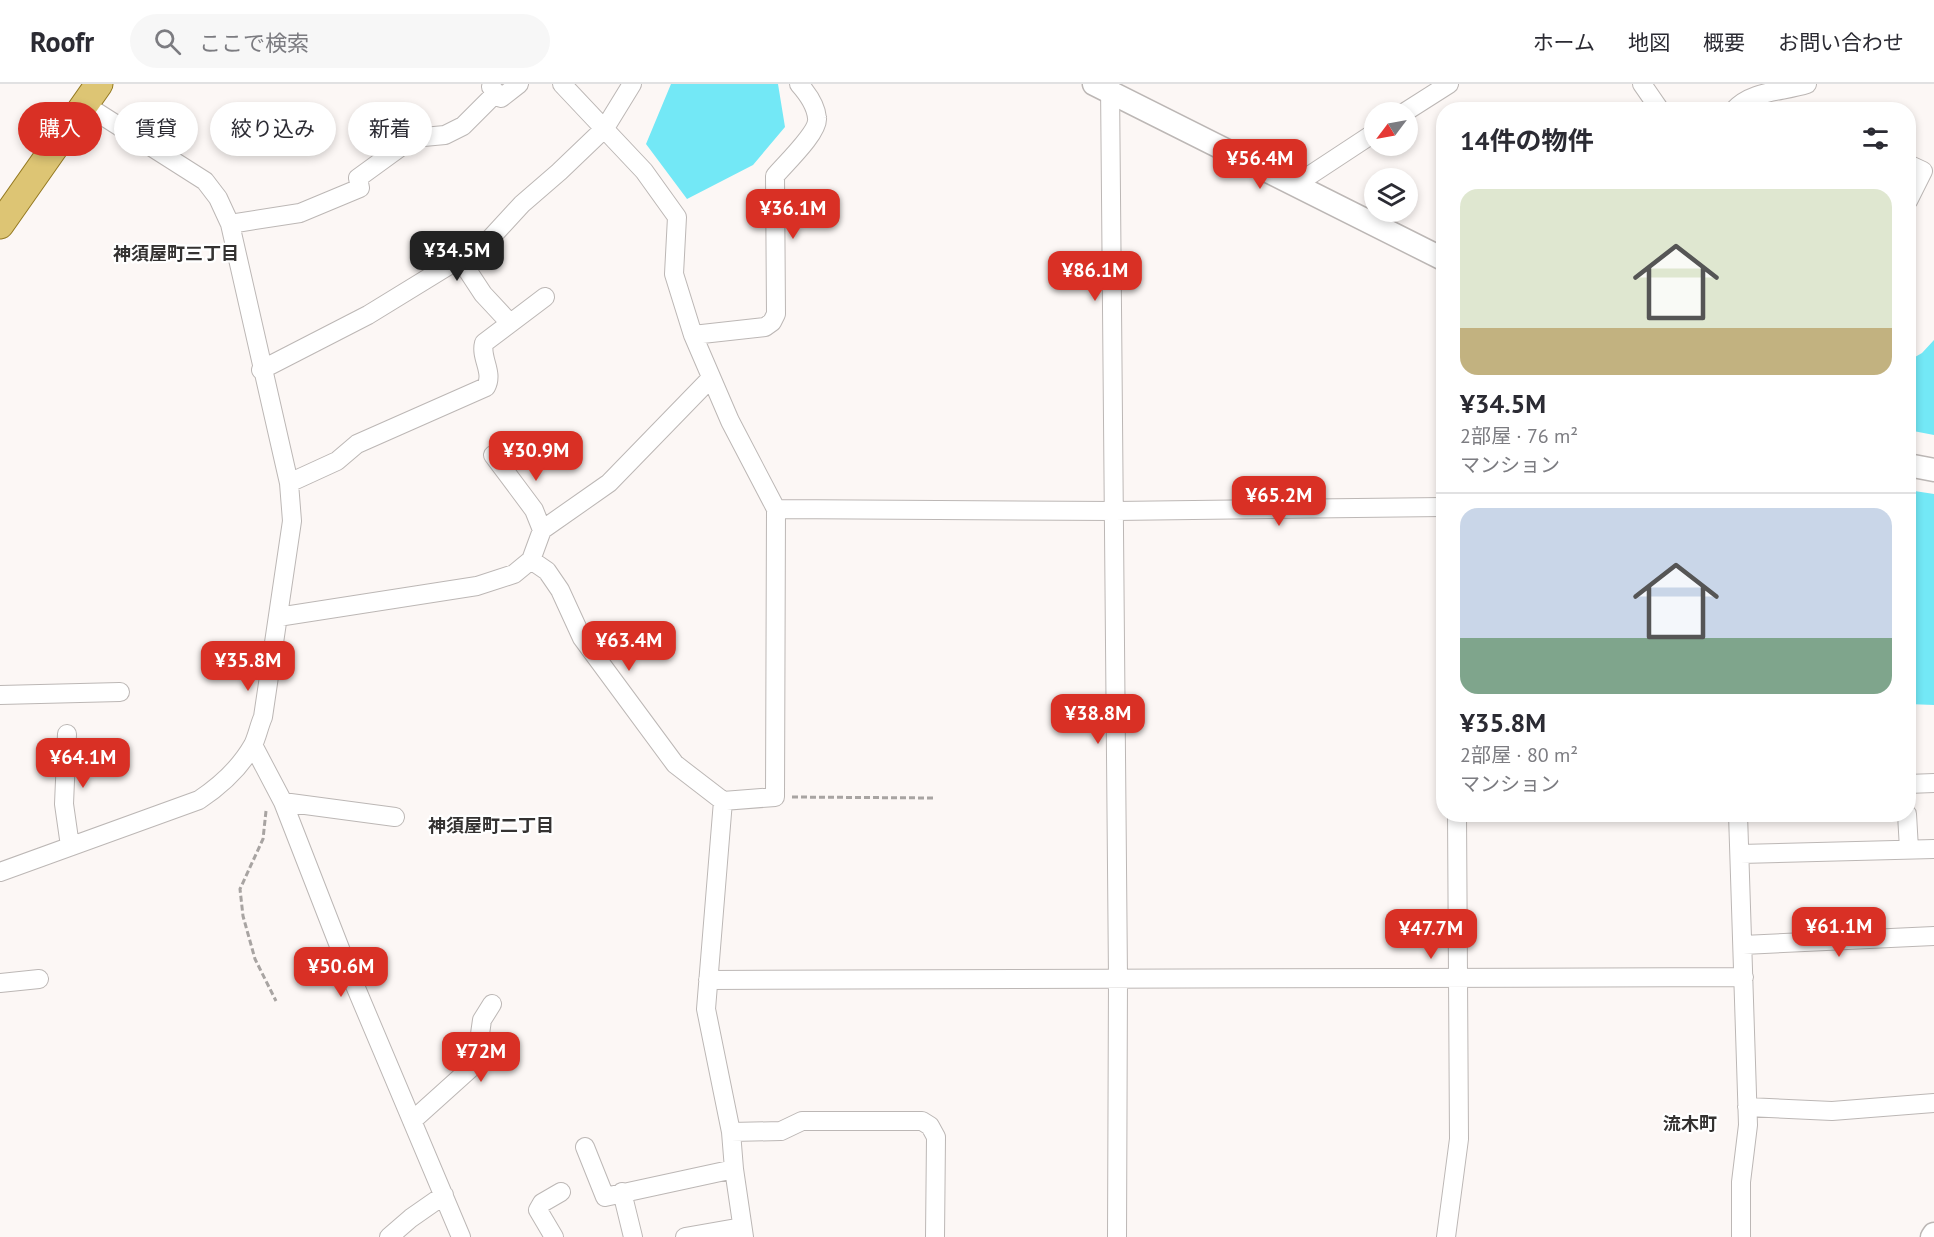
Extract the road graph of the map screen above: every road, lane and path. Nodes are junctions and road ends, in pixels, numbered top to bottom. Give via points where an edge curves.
1 (519, 84) edge
2 (562, 84) edge
3 (632, 84) edge
4 (799, 84) edge
5 (1449, 84) edge
6 (1642, 84) edge
7 (1807, 84) edge
8 (1105, 87) edge
9 (492, 88) edge
10 (92, 94) edge
11 (1654, 102) edge
12 (1743, 102) edge
13 (1418, 104) edge
14 (605, 128) junction
15 (1364, 140) edge
16 (1916, 168) edge
17 (1295, 185) junction
18 (1916, 185) edge
19 (230, 224) junction
20 (0, 225) edge
21 (1436, 256) edge
22 (460, 259) junction
23 (545, 297) dead end
24 (510, 323) junction
25 (693, 335) junction
26 (261, 370) junction
27 (711, 378) junction
28 (493, 455) dead end
29 (1916, 467) edge
30 (1934, 470) edge
31 (289, 483) junction
32 (1436, 507) edge
33 (776, 509) junction
34 (1115, 511) junction
35 (542, 530) junction
36 (531, 560) junction
37 (278, 617) junction
38 (120, 692) dead end
39 (0, 695) edge
40 (67, 734) dead end
41 (252, 745) junction
42 (1934, 783) edge
43 (1916, 784) edge
44 (775, 797) junction
45 (933, 798) dead end
46 (723, 801) junction
47 (274, 804) junction
48 (395, 817) dead end
49 (1457, 822) edge
50 (1738, 822) edge
51 (1907, 822) edge
52 (70, 846) junction
53 (1909, 849) junction
54 (1934, 849) edge
55 (1740, 854) junction
56 (0, 872) edge
57 (1934, 936) edge
58 (1743, 945) junction
59 (1744, 977) junction
60 (1458, 978) junction
61 (39, 979) dead end
62 (1118, 979) junction
63 (708, 980) junction
64 (0, 983) edge
65 (276, 1001) dead end
66 (492, 1004) dead end
67 (1934, 1103) edge
68 (1747, 1107) junction
69 (412, 1121) junction
70 (731, 1132) junction
71 (585, 1147) dead end
72 (734, 1168) junction
73 (561, 1192) dead end
74 (622, 1192) junction
75 (444, 1195) junction
76 (743, 1232) edge
77 (389, 1237) edge
78 (461, 1237) edge
79 (554, 1237) edge
80 (633, 1237) edge
81 (685, 1237) edge
82 (935, 1237) edge
83 (1118, 1237) edge
84 (1446, 1237) edge
85 (1741, 1237) edge

1 - 9 street via 501,98
2 - 14 street
3 - 14 street
4 - 25 street via 818,119 815,129 775,176 776,314 765,327
5 - 13 street
6 - 11 street
7 - 12 street via 1763,93
8 - 17 street
8 - 34 street
9 - 19 street via 463,126 445,135 413,138 358,178 360,188 300,213
10 - 19 street via 205,181
10 - 20 main road
14 - 22 street via 522,204 487,242
14 - 25 street via 644,171 677,218 674,274
15 - 17 street
16 - 18 street via 1923,171
17 - 21 street
19 - 26 street
22 - 24 street via 483,294
22 - 26 street via 368,315
23 - 24 street
24 - 31 street via 484,343 482,351 489,381 486,387 357,444 337,461
25 - 27 street
26 - 31 street
27 - 33 street
27 - 35 street via 609,483
28 - 35 street via 534,510
29 - 30 street
31 - 37 street via 292,522
32 - 34 street
33 - 34 street
33 - 44 street
34 - 62 street
35 - 36 street
36 - 37 street via 514,574 477,586
36 - 46 street via 547,571 582,638 675,764
37 - 41 street via 262,717
38 - 39 street
40 - 52 street via 64,804
41 - 47 street
41 - 52 street via 220,786 199,800
42 - 43 street
44 - 45 path
44 - 46 street
46 - 63 street
47 - 48 street
47 - 65 path via 240,889 255,959
47 - 69 street
49 - 60 street
50 - 55 street
51 - 53 street
52 - 56 street
53 - 54 street
53 - 55 street
55 - 58 street
57 - 58 street
58 - 59 street
59 - 60 street
59 - 68 street
60 - 62 street
60 - 84 street via 1459,1139
61 - 64 street
62 - 63 street
62 - 83 street
63 - 70 street via 706,1009
66 - 69 street via 482,1020 472,1067
67 - 68 street via 1832,1111
68 - 85 street
69 - 75 street
70 - 72 street
70 - 82 street via 781,1131 802,1121 922,1121 936,1137
71 - 74 street via 605,1197
72 - 74 street
72 - 76 street
73 - 79 street via 542,1203 538,1210
74 - 80 street
75 - 77 street
75 - 78 street
76 - 81 street

